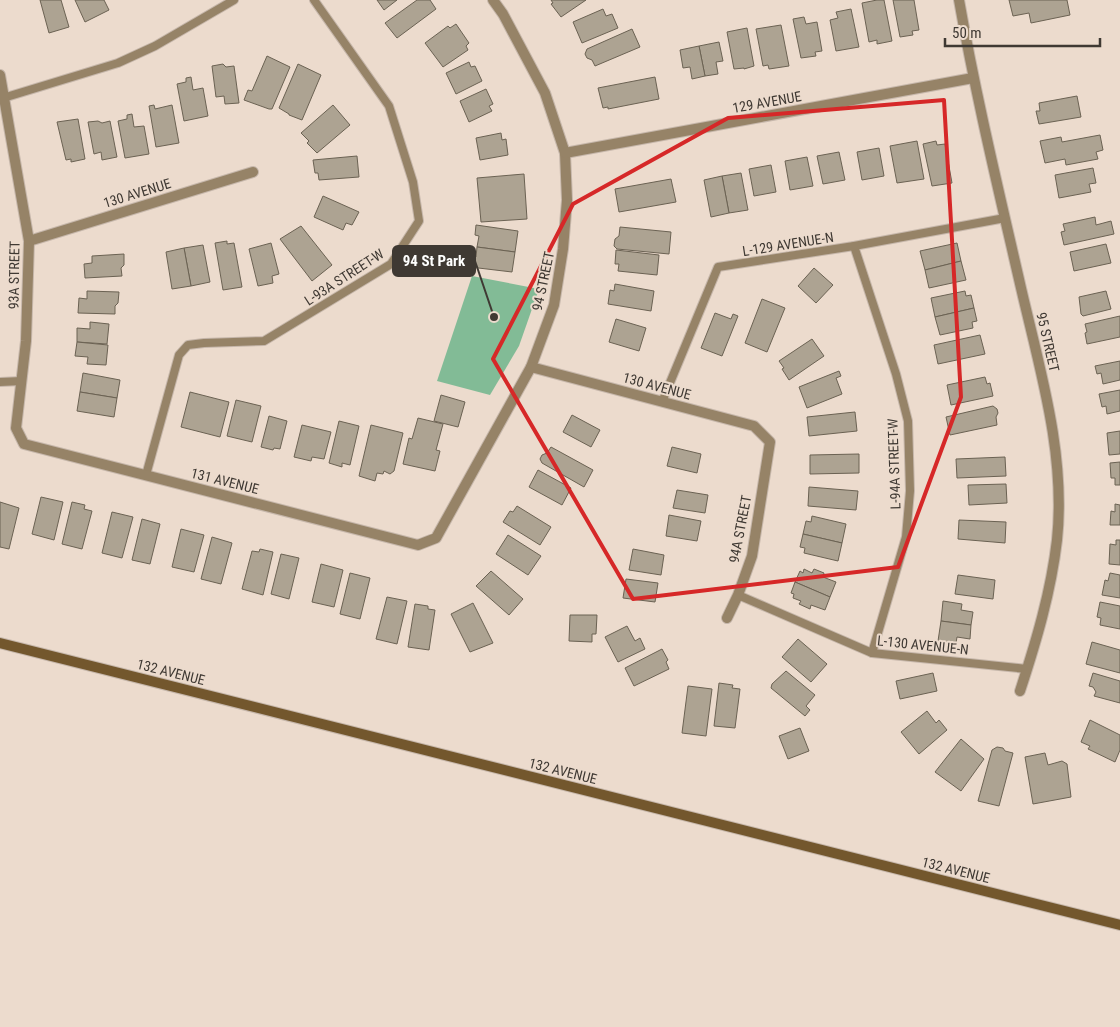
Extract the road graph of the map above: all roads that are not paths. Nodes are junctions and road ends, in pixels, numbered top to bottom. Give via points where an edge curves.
1 (234, 0) edge
2 (314, 0) edge
3 (492, 0) edge
4 (959, 0) edge
5 (0, 75) edge
6 (973, 78) junction
7 (2, 98) edge
8 (565, 153) junction
9 (253, 172) dead end
10 (1005, 218) junction
11 (29, 241) junction
12 (854, 246) junction
13 (531, 367) junction
14 (22, 381) junction
15 (0, 382) edge
16 (662, 402) junction
17 (770, 442) joint
18 (24, 444) joint
19 (146, 475) junction
20 (418, 545) joint
21 (738, 594) junction
22 (726, 618) dead end
23 (0, 643) edge
24 (872, 653) junction
25 (1028, 668) junction
26 (1020, 691) dead end
27 (1120, 926) edge

1 - 7 lane via 118,64
2 - 19 lane, L-93A STREET-W via 388,106 413,182 419,221 391,264 264,341 188,345 179,355
3 - 8 street, 94 STREET via 508,23 545,93
4 - 6 street, 95 STREET
5 - 7 street, 93A STREET
6 - 8 street, 129 AVENUE
6 - 10 street, 95 STREET
7 - 11 street, 93A STREET
8 - 13 street, 94 STREET via 564,249 554,305
9 - 11 street, 130 AVENUE
10 - 12 lane, L-129 AVENUE-N
10 - 25 street, 95 STREET via 1051,419 1058,489 1057,540 1048,596
11 - 14 street, 93A STREET
12 - 16 lane, L-129 AVENUE-N via 718,267
12 - 24 lane, L-94A STREET-W via 908,421 910,491 906,537
13 - 16 street, 130 AVENUE
13 - 20 street, 94 STREET via 436,538
14 - 15 lane
14 - 18 street, 93A STREET via 16,428
16 - 17 street, 130 AVENUE via 754,426
17 - 21 street, 94A STREET via 752,556
18 - 19 street, 131 AVENUE
19 - 20 street, 131 AVENUE
21 - 22 street, 94A STREET
21 - 24 lane, L-130 AVENUE-N
23 - 27 main road, 132 AVENUE
24 - 25 lane, L-130 AVENUE-N
25 - 26 street, 95 STREET

